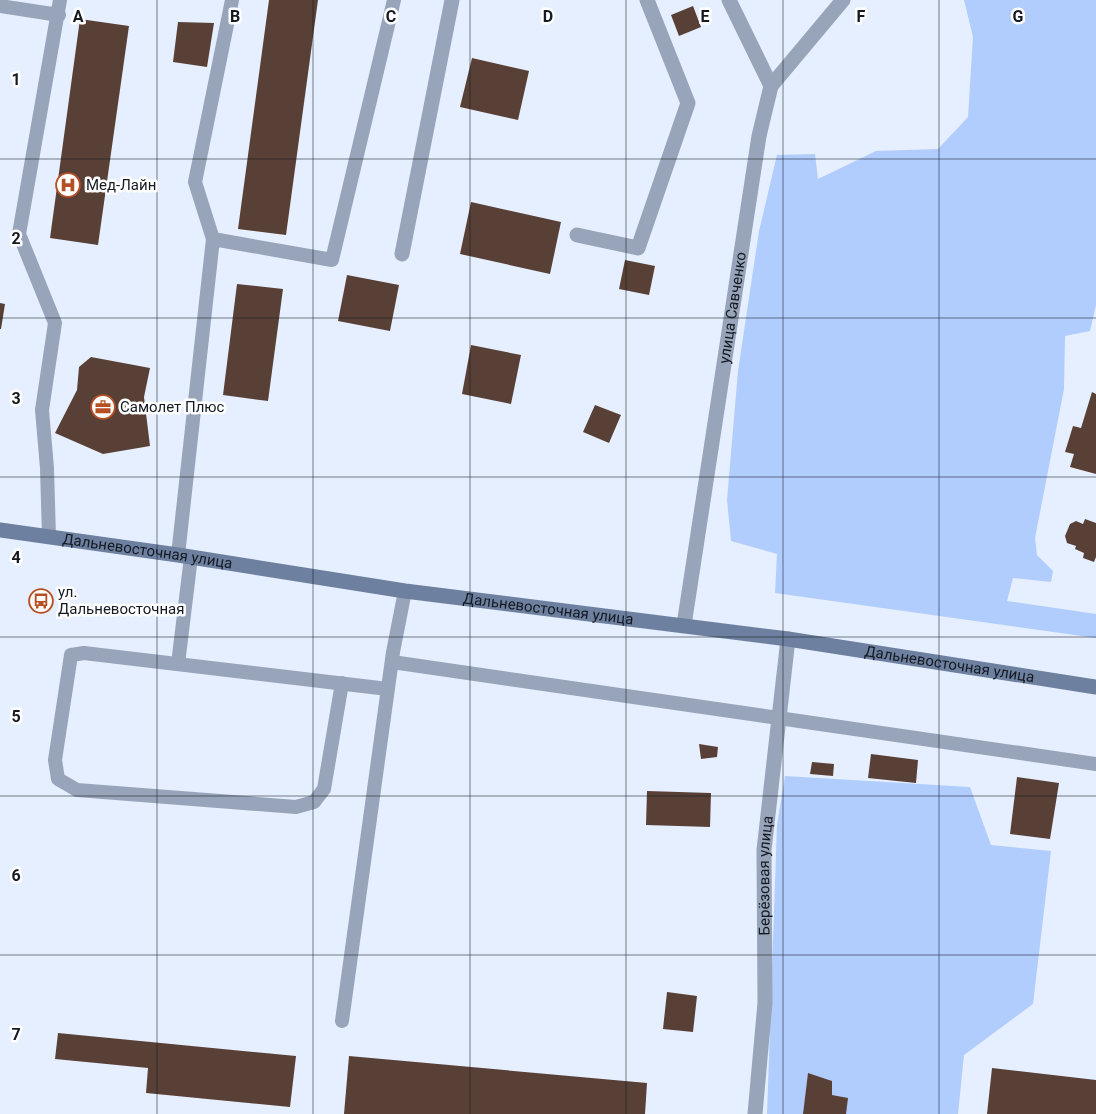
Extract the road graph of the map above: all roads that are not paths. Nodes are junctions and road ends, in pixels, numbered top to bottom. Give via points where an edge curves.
1 (60, 0) edge
2 (232, 0) edge
3 (394, 0) edge
4 (452, 0) edge
5 (647, 0) edge
6 (729, 0) edge
7 (843, 0) edge
8 (0, 6) edge
9 (59, 15) junction
10 (771, 86) junction
11 (577, 235) dead end
12 (213, 239) junction
13 (402, 254) dead end
14 (0, 530) edge
15 (49, 537) junction
16 (184, 556) junction
17 (405, 590) junction
18 (684, 625) junction
19 (788, 639) junction
20 (392, 662) junction
21 (178, 664) junction
22 (342, 683) junction
23 (1096, 687) edge
24 (388, 689) junction
25 (779, 718) junction
26 (1096, 764) edge
27 (342, 1021) dead end
28 (755, 1114) edge

1 - 9 lane
2 - 12 lane via 195,182
3 - 12 lane via 332,260
4 - 13 street
5 - 11 street via 688,103 638,248
6 - 10 street
7 - 10 street
8 - 9 lane
9 - 15 lane via 19,234 56,323 42,410
10 - 18 street, улица Савченко via 759,136
12 - 16 lane
14 - 15 main road, Дальневосточная улица
15 - 16 main road, Дальневосточная улица
16 - 17 main road, Дальневосточная улица
16 - 21 lane
17 - 18 main road, Дальневосточная улица
17 - 20 lane
18 - 19 main road, Дальневосточная улица
19 - 23 main road, Дальневосточная улица
19 - 25 street, Берёзовая улица
20 - 24 lane
20 - 25 lane
21 - 22 lane
21 - 22 lane via 84,652 71,656 56,760 58,779 77,790 296,807 314,802 324,789
22 - 24 lane
24 - 27 lane
25 - 26 lane
25 - 28 street, Берёзовая улица via 764,850 765,1003

